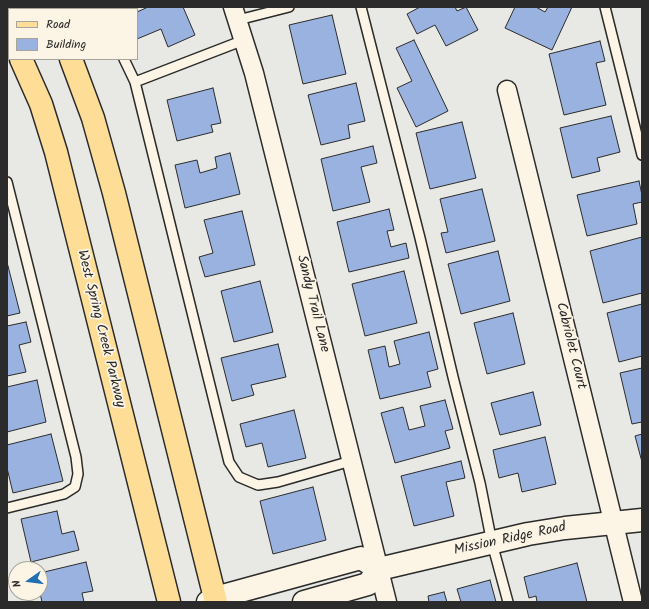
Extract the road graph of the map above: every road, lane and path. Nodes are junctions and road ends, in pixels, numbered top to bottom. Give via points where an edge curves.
1 (289, 7) edge
2 (361, 7) edge
3 (605, 7) edge
4 (235, 13) edge
5 (244, 40) junction
6 (21, 60) edge
7 (71, 60) edge
8 (124, 60) edge
9 (135, 82) junction
10 (507, 90) dead end
11 (642, 155) edge
12 (7, 182) edge
13 (351, 461) junction
14 (7, 508) edge
15 (642, 520) edge
16 (613, 524) junction
17 (492, 543) junction
18 (379, 570) junction
19 (213, 601) edge
20 (169, 602) edge
21 (304, 602) edge
22 (387, 602) edge
23 (508, 602) edge
24 (633, 602) edge

1 - 4 lane
2 - 17 lane via 480,483
3 - 11 lane
4 - 5 street, Sandy Trail Lane
5 - 9 lane
5 - 13 street, Sandy Trail Lane
6 - 20 main road, West Spring Creek Parkway via 41,104 56,152
7 - 19 main road via 93,118 114,193
8 - 9 lane
9 - 13 lane via 229,462 239,477 258,484 278,482
10 - 16 street, Cabriolet Court
12 - 14 lane via 76,457 78,474 74,487 64,494
13 - 18 street, Sandy Trail Lane
15 - 16 street, Mission Ridge Road
16 - 17 street, Mission Ridge Road via 565,528
16 - 24 street, Cabriolet Court
17 - 18 street, Mission Ridge Road
17 - 23 lane
18 - 19 street via 361,558
18 - 21 street via 368,584
18 - 22 street, Sandy Trail Lane

